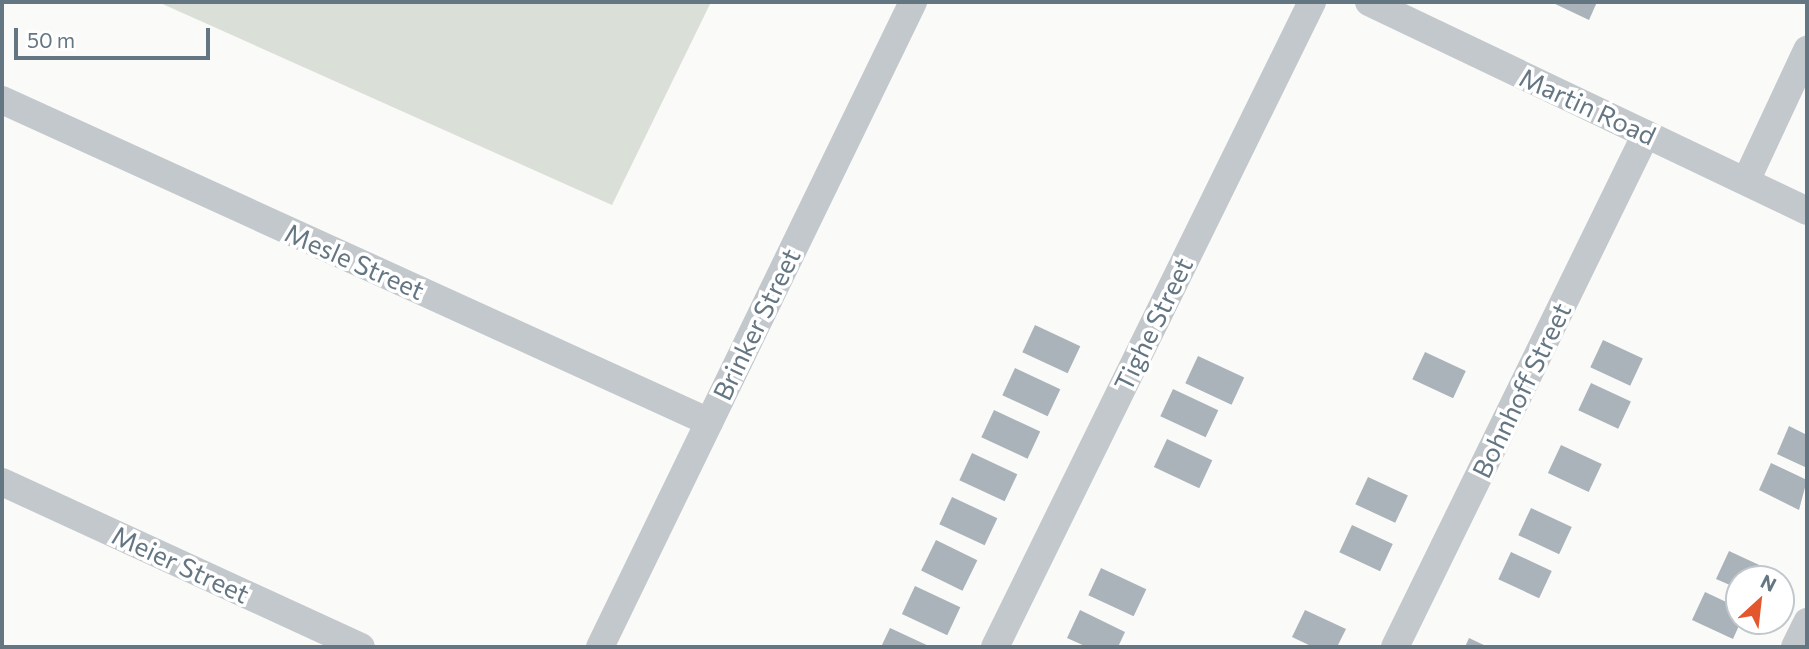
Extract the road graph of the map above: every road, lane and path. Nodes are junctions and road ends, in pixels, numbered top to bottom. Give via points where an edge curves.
1 (913, 2) edge
2 (1312, 2) edge
3 (1369, 2) edge
4 (1807, 50) edge
5 (2, 100) edge
6 (1646, 134) junction
7 (1746, 181) junction
8 (1807, 211) edge
9 (709, 422) junction
10 (2, 482) edge
11 (1807, 622) edge
12 (361, 647) edge
13 (600, 647) edge
14 (995, 647) edge
15 (1395, 647) edge
16 (1795, 647) edge

1 - 9 street, Brinker Street
2 - 14 street, Tighe Street
3 - 6 street, Martin Road
4 - 7 street
5 - 9 street, Mesle Street
6 - 7 street, Martin Road
6 - 15 street, Bohnhoff Street
7 - 8 street, Martin Road
9 - 13 street, Brinker Street
10 - 12 street, Meier Street
11 - 16 street

